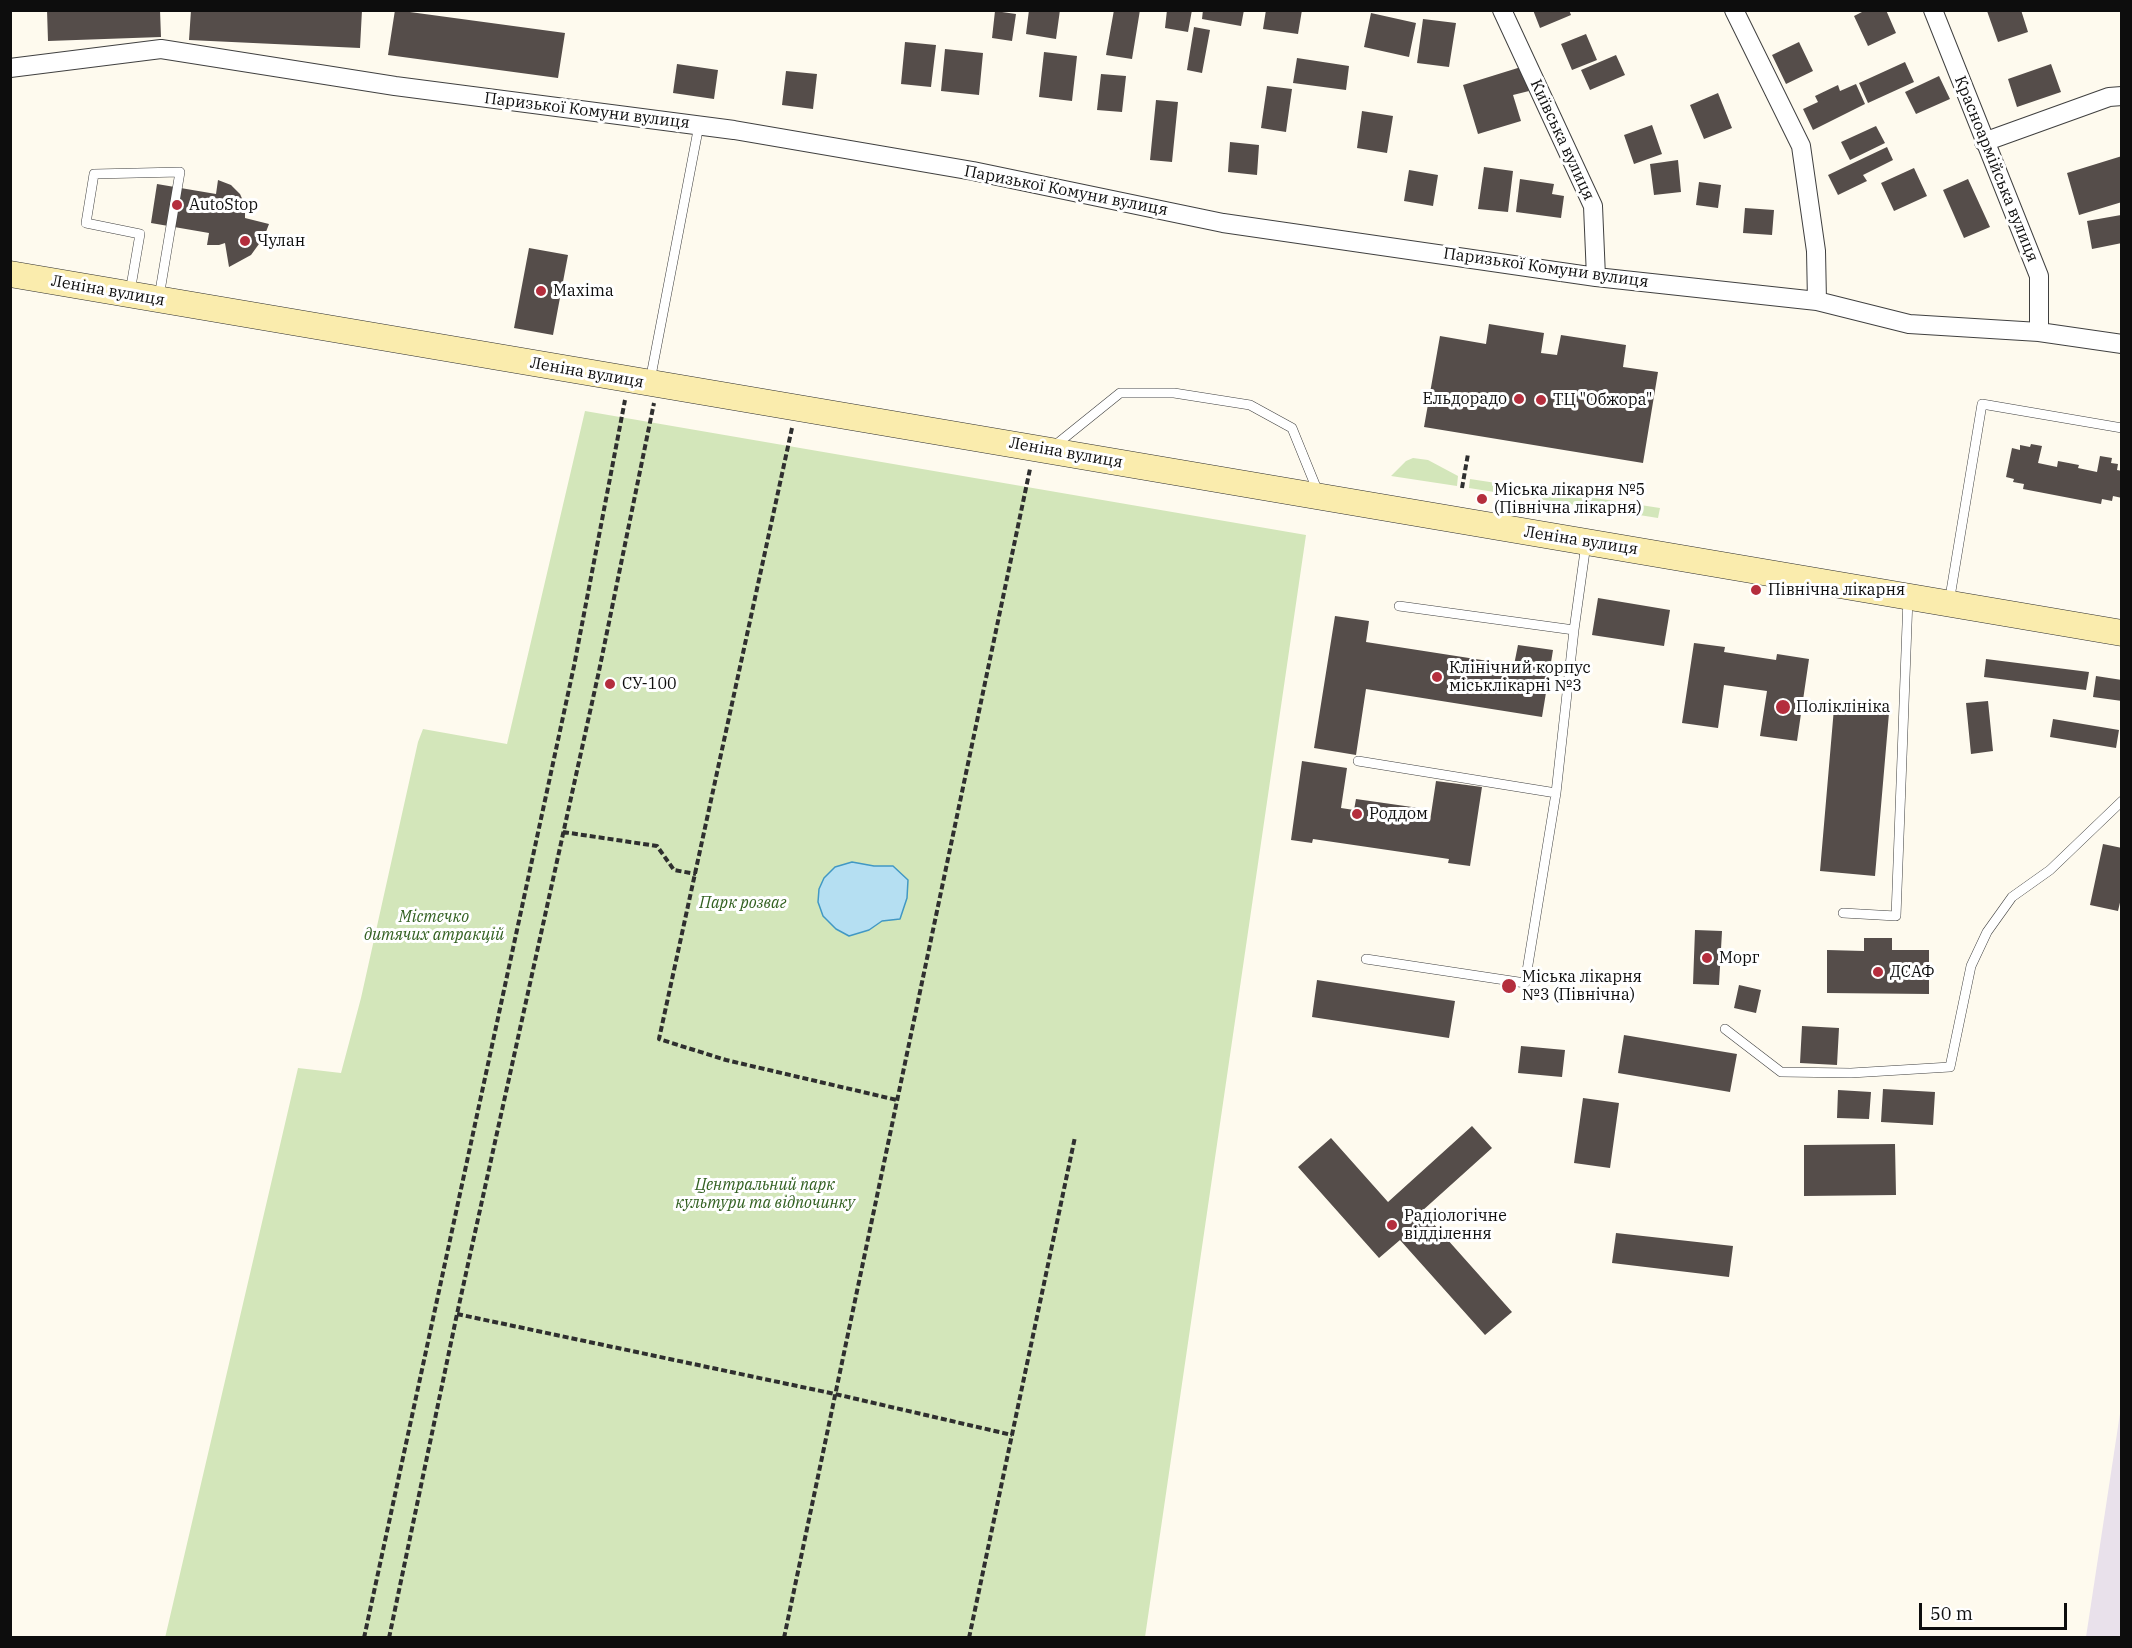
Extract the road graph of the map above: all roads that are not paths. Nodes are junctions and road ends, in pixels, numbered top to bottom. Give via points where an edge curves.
1 (1502, 10) edge
2 (1734, 10) edge
3 (1932, 10) edge
4 (10, 68) edge
5 (2121, 96) edge
6 (699, 125) junction
7 (1984, 142) junction
8 (10, 274) edge
9 (1596, 277) junction
10 (130, 294) junction
11 (159, 299) junction
12 (1817, 301) junction
13 (2039, 332) junction
14 (2121, 344) edge
15 (645, 383) junction
16 (2121, 428) edge
17 (1042, 449) junction
18 (1320, 496) junction
19 (1587, 542) junction
20 (1908, 596) junction
21 (1949, 603) junction
22 (1399, 606) dead end
23 (1574, 630) junction
24 (2121, 633) edge
25 (1359, 761) dead end
26 (1556, 793) junction
27 (2121, 801) edge
28 (1843, 913) dead end
29 (1366, 959) dead end
30 (1725, 1029) dead end

1 - 9 street, Київська вулиця via 1593,206
2 - 12 street via 1801,146 1816,251
3 - 7 street, Красноармійська вулиця
4 - 6 street, Паризької Комуни вулиця via 161,50 395,86
5 - 7 street
6 - 9 street, Паризької Комуни вулиця via 973,171 1223,223
6 - 15 lane
7 - 13 street, Красноармійська вулиця via 2039,276
8 - 10 main road, Леніна вулиця
9 - 12 street, Паризької Комуни вулиця
10 - 11 main road, Леніна вулиця
10 - 11 lane via 140,234 86,223 94,174 180,172
11 - 15 main road, Леніна вулиця
12 - 13 street, Паризької Комуни вулиця via 1909,324
13 - 14 street, Паризької Комуни вулиця
15 - 17 main road, Леніна вулиця
16 - 21 lane via 1982,404
17 - 18 main road, Леніна вулиця
17 - 18 lane via 1120,393 1174,393 1250,405 1292,428
18 - 19 main road, Леніна вулиця
19 - 20 main road, Леніна вулиця
19 - 23 lane
20 - 21 main road, Леніна вулиця
20 - 28 lane via 1896,916
21 - 24 main road, Леніна вулиця
22 - 23 lane
23 - 26 lane
25 - 26 lane
26 - 29 lane via 1525,983
27 - 30 lane via 2050,870 2012,897 1987,932 1971,966 1950,1067 1851,1073 1781,1072

